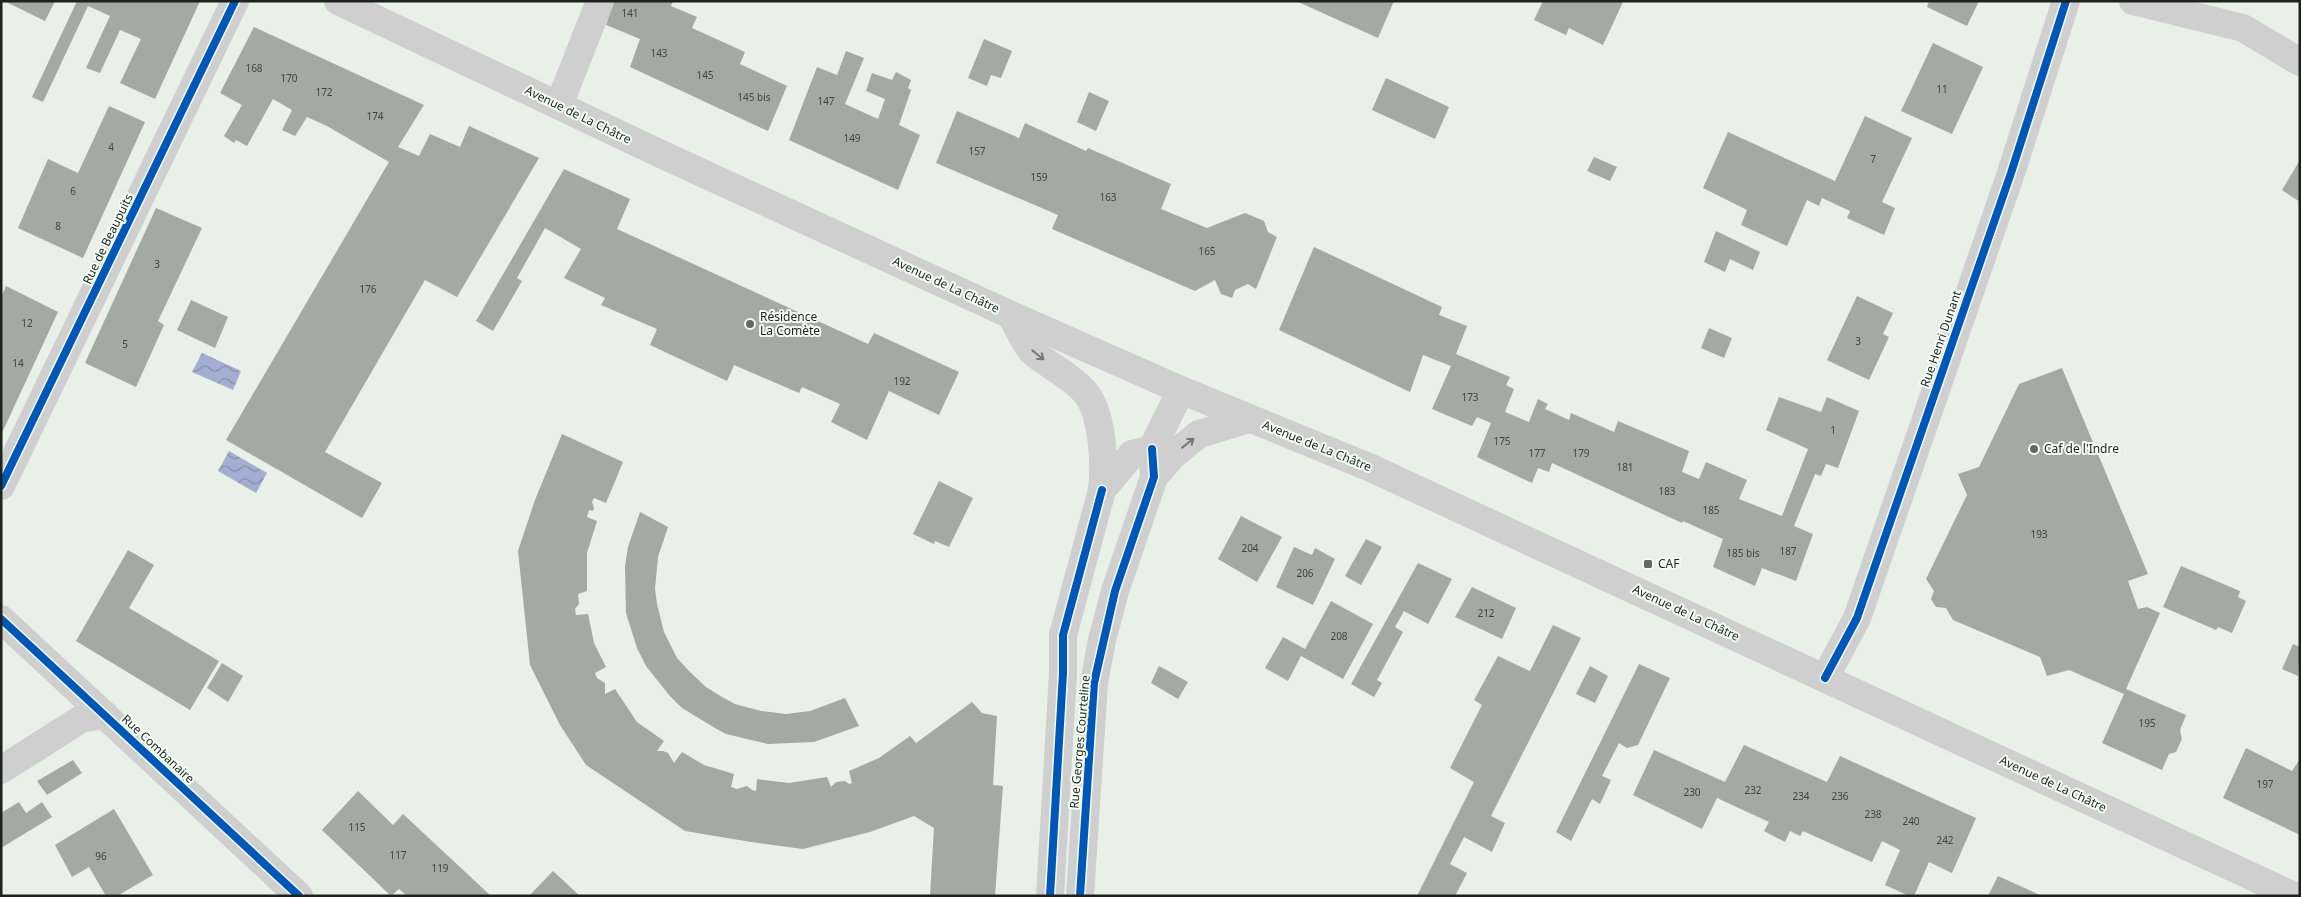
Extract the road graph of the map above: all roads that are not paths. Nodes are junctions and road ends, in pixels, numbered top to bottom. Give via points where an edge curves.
1 (235, 1) edge
2 (338, 1) edge
3 (600, 1) edge
4 (2066, 1) edge
5 (2133, 1) edge
6 (2300, 62) edge
7 (559, 105) junction
8 (1012, 314) junction
9 (1181, 390) junction
10 (1249, 419) junction
11 (1152, 449) junction
12 (1154, 477) junction
13 (1, 486) edge
14 (1102, 490) junction
15 (1, 619) edge
16 (1825, 678) junction
17 (105, 715) junction
18 (1, 770) edge
19 (299, 896) edge
20 (1050, 896) edge
21 (1080, 896) edge
22 (2294, 896) edge

1 - 13 street, Rue de Beaupuits
2 - 7 street, Avenue de La Châtre
3 - 7 street
4 - 16 street, Rue Henri Dunant via 2008,182 1856,618
5 - 6 street via 2243,28
7 - 8 street, Avenue de La Châtre
8 - 9 street, Avenue de La Châtre
8 -> 14 street, Rue Georges Courteline via 1034,353 1086,392 1101,433
9 - 10 street, Avenue de La Châtre
9 - 11 street
12 -> 10 street, Rue Georges Courteline via 1173,455 1199,434
10 - 16 street, Avenue de La Châtre via 1371,468
11 - 12 street, Rue Georges Courteline
11 - 14 street, Rue Georges Courteline via 1132,454
12 - 21 street, Rue Georges Courteline via 1115,591 1094,683
14 - 20 street, Rue Georges Courteline via 1063,635
15 - 17 street, Rue Combanaire
16 - 22 street, Avenue de La Châtre
17 - 18 street via 81,719
17 - 19 street, Rue Combanaire

